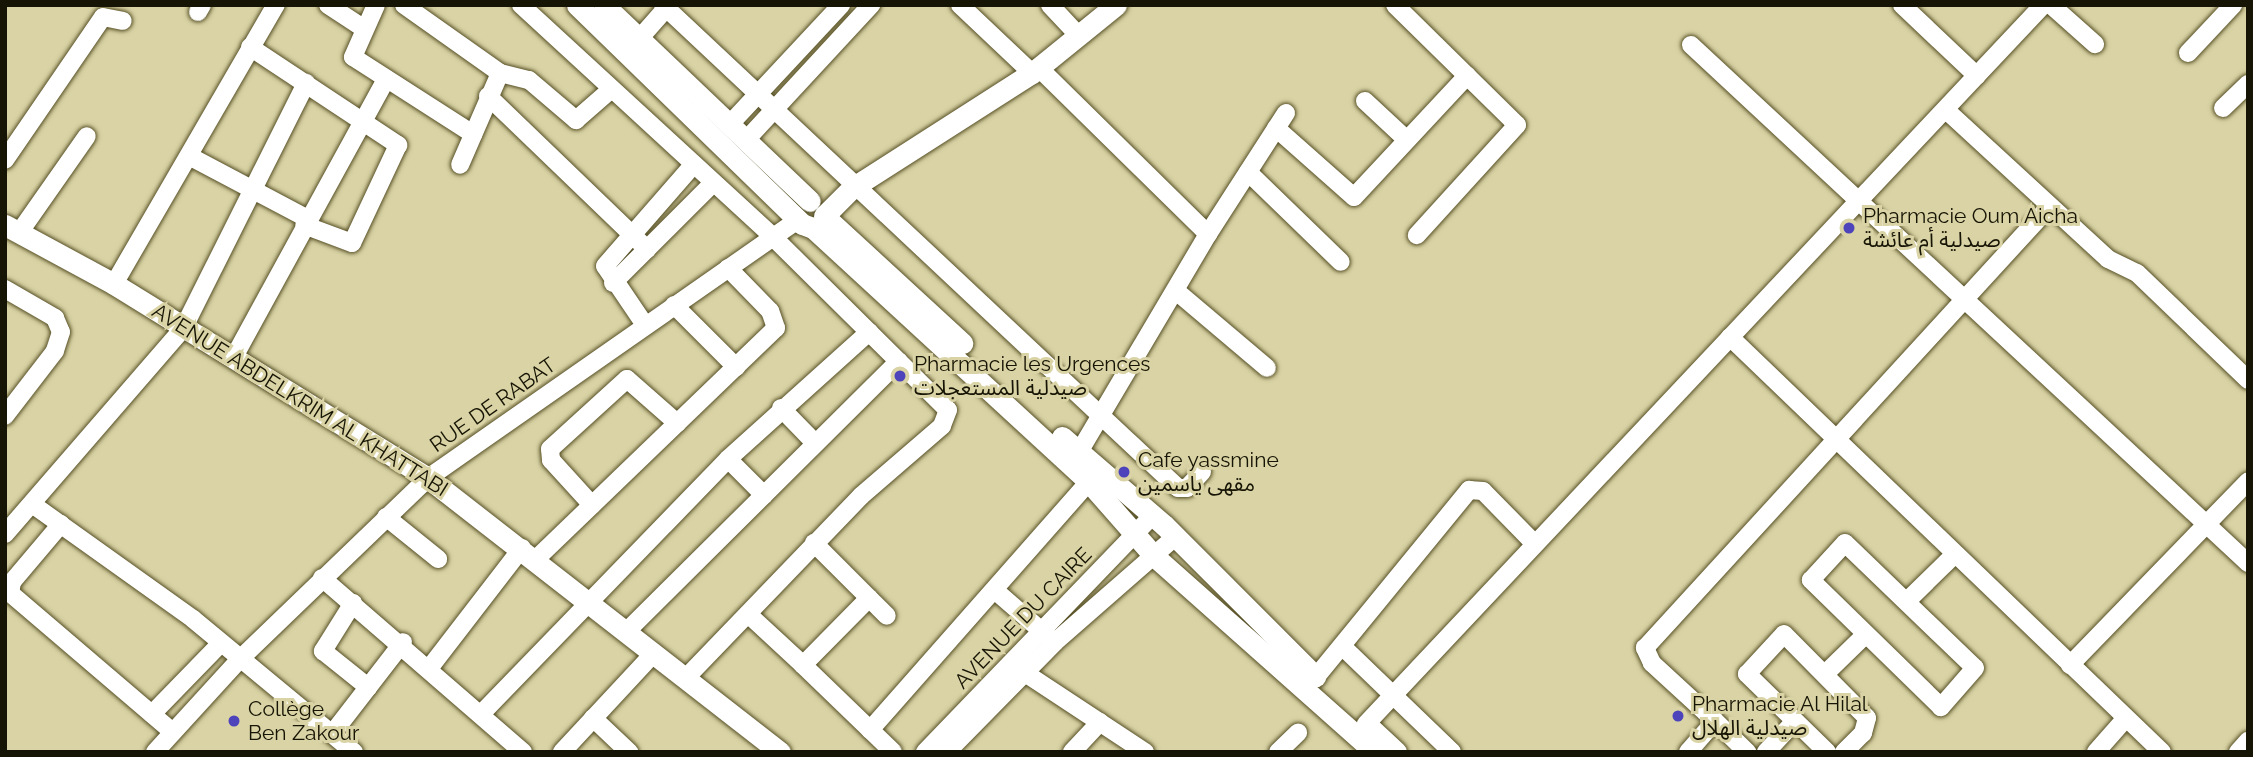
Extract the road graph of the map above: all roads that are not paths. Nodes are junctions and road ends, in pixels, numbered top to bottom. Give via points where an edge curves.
1 (276, 5) edge
2 (328, 5) edge
3 (376, 5) edge
4 (404, 5) edge
5 (521, 5) edge
6 (576, 5) edge
7 (604, 5) edge
8 (841, 5) edge
9 (871, 5) edge
10 (960, 5) edge
11 (1050, 5) edge
12 (1116, 5) edge
13 (1395, 5) edge
14 (1902, 5) edge
15 (2043, 5) edge
16 (2051, 5) edge
17 (2233, 5) edge
18 (666, 6) edge
19 (123, 21) dead end
20 (363, 28) junction
21 (1079, 36) junction
22 (639, 39) junction
23 (2095, 44) dead end
24 (1690, 45) dead end
25 (250, 47) junction
26 (2188, 53) dead end
27 (1036, 70) junction
28 (500, 73) junction
29 (1467, 76) junction
30 (1977, 76) junction
31 (386, 79) junction
32 (306, 83) junction
33 (2248, 84) edge
34 (608, 92) junction
35 (488, 96) junction
36 (756, 96) junction
37 (1365, 101) dead end
38 (2223, 108) dead end
39 (1946, 110) junction
40 (775, 111) junction
41 (361, 118) junction
42 (730, 124) junction
43 (473, 134) junction
44 (87, 136) dead end
45 (747, 139) junction
46 (1407, 140) junction
47 (188, 156) junction
48 (5, 160) edge
49 (694, 164) junction
50 (460, 165) dead end
51 (1248, 172) junction
52 (713, 183) junction
53 (854, 187) junction
54 (252, 189) junction
55 (1861, 203) junction
56 (2050, 206) junction
57 (812, 214) junction
58 (306, 222) junction
59 (12, 229) edge
60 (633, 234) junction
61 (1208, 234) junction
62 (1417, 235) dead end
63 (773, 237) junction
64 (648, 249) junction
65 (1341, 262) dead end
66 (727, 268) junction
67 (613, 283) junction
68 (114, 284) junction
69 (5, 289) edge
70 (1176, 291) junction
71 (1963, 298) junction
72 (674, 305) junction
73 (645, 325) junction
74 (184, 327) junction
75 (869, 332) junction
76 (1730, 337) junction
77 (234, 357) junction
78 (900, 361) junction
79 (736, 367) junction
80 (1267, 368) dead end
81 (2248, 380) edge
82 (781, 408) junction
83 (1101, 414) junction
84 (5, 416) edge
85 (677, 423) junction
86 (1834, 436) junction
87 (815, 443) junction
88 (1079, 452) junction
89 (728, 459) junction
90 (1202, 472) dead end
91 (428, 478) junction
92 (2248, 481) edge
93 (1090, 482) junction
94 (764, 495) junction
95 (32, 504) junction
96 (592, 505) junction
97 (1153, 516) junction
98 (386, 517) junction
99 (61, 524) junction
100 (2206, 524) junction
101 (5, 534) edge
102 (1134, 534) junction
103 (1176, 536) junction
104 (814, 543) junction
105 (1534, 543) junction
106 (529, 554) junction
107 (1154, 555) junction
108 (1954, 555) junction
109 (438, 559) dead end
110 (2248, 563) edge
111 (321, 578) junction
112 (998, 593) junction
113 (869, 598) junction
114 (586, 600) junction
115 (1908, 600) junction
116 (353, 603) junction
117 (748, 614) junction
118 (887, 617) dead end
119 (627, 631) junction
120 (1864, 636) junction
121 (1049, 637) junction
122 (403, 642) junction
123 (221, 643) junction
124 (1344, 648) junction
125 (654, 653) junction
126 (240, 659) junction
127 (803, 665) junction
128 (2070, 665) junction
129 (430, 666) junction
130 (1025, 673) junction
131 (1826, 673) junction
132 (1316, 677) junction
133 (686, 678) junction
134 (368, 687) junction
135 (1393, 695) junction
136 (481, 713) junction
137 (152, 714) junction
138 (593, 719) junction
139 (2126, 719) junction
140 (1714, 721) junction
141 (1100, 722) junction
142 (1794, 722) junction
143 (1366, 724) junction
144 (870, 730) junction
145 (173, 732) junction
146 (1298, 733) dead end
147 (332, 734) junction
148 (2248, 741) edge
149 (770, 749) edge
150 (155, 752) edge
151 (354, 752) edge
152 (523, 752) edge
153 (562, 752) edge
154 (629, 752) edge
155 (893, 752) edge
156 (925, 752) edge
157 (947, 752) edge
158 (1072, 752) edge
159 (1145, 752) edge
160 (1278, 752) edge
161 (1375, 752) edge
162 (1396, 752) edge
163 (1452, 752) edge
164 (1688, 752) edge
165 (1747, 752) edge
166 (1766, 752) edge
167 (1827, 752) edge
168 (1844, 752) edge
169 (2096, 752) edge
170 (2162, 752) edge
171 (2238, 752) edge

1 - 25 street
2 - 20 street
3 - 20 street
4 - 28 street
5 - 34 street
6 - 57 main road
7 - 22 main road
8 - 36 street
9 - 40 street
10 - 27 street
11 - 21 street
12 - 21 main road
13 - 29 street
14 - 30 street
15 - 30 street
16 - 23 street
17 - 26 street
18 - 22 street
18 - 36 street
19 - 48 street via 109,16 100,20
20 - 31 street via 352,54
21 - 27 main road
22 - 42 main road
24 - 55 street
25 - 32 street
25 - 47 street
27 - 53 main road
27 - 61 street
28 - 34 street via 530,80 576,120
28 - 35 street
29 - 46 street
29 - 62 street via 1517,125
30 - 39 street
31 - 41 street
31 - 43 street
32 - 41 street
32 - 54 street
33 - 38 street
34 - 49 street
35 - 43 street
35 - 60 street
36 - 40 street
36 - 42 street
37 - 46 street
39 - 55 street
39 - 56 street
40 - 45 street
40 - 53 street
41 - 58 street
41 - 58 street via 398,145 356,239 341,244
42 - 45 main road
43 - 50 street
44 - 59 street
45 - 57 main road
46 - 51 street via 1354,197 1281,121
47 - 54 street
47 - 68 street
49 - 52 street
49 - 60 street
51 - 61 street
51 - 65 street
52 - 63 street
52 - 64 street
53 - 57 main road
53 - 83 street
54 - 58 street
54 - 74 street
55 - 71 street
55 - 76 street
56 - 71 street
56 - 81 street via 2108,259 2133,270
57 - 63 street, RUE DE RABAT
57 - 88 main road
57 - 93 main road
58 - 77 street
59 - 68 main road, AVENUE ABDELKRIM AL KHATTABI
60 - 64 street
60 - 67 street via 606,266
61 - 70 street
63 - 66 street, RUE DE RABAT
63 - 75 street
64 - 67 street
66 - 72 street, RUE DE RABAT
66 - 79 street via 777,324
67 - 73 street
68 - 74 main road, AVENUE ABDELKRIM AL KHATTABI
69 - 84 street via 55,318 61,332 55,351
70 - 80 street
70 - 83 street
71 - 86 street
71 - 100 street
72 - 73 street, RUE DE RABAT
72 - 79 street
73 - 91 street, RUE DE RABAT
74 - 77 main road, AVENUE ABDELKRIM AL KHATTABI
74 - 95 street
75 - 78 street
75 - 82 street
76 - 86 street
76 - 105 street
77 - 91 main road, AVENUE ABDELKRIM AL KHATTABI
78 - 87 street
78 - 104 street via 941,400 946,419
79 - 85 street
82 - 87 street
82 - 89 street
83 - 88 street
83 - 90 street via 1178,488 1187,488
85 - 96 street
85 - 96 street via 628,379 550,449 551,460
86 - 108 street
86 - 140 street via 1646,648 1652,663
87 - 94 street
88 - 97 main road
89 - 94 street
89 - 114 street
91 - 98 street, RUE DE RABAT
91 - 106 main road, AVENUE ABDELKRIM AL KHATTABI
92 - 100 street
93 - 102 main road
93 - 112 street
94 - 119 street
95 - 99 street
95 - 101 street
96 - 106 street
97 - 102 street, AVENUE DU CAIRE
97 - 103 main road
98 - 109 street
98 - 111 street, RUE DE RABAT
99 - 123 street
99 - 137 street via 12,582 10,593
100 - 110 street
100 - 128 street
102 - 107 main road
102 - 121 street, AVENUE DU CAIRE
103 - 107 street, AVENUE DU CAIRE
103 - 132 main road
104 - 113 street
104 - 117 street
105 - 124 street via 1483,491 1469,490
105 - 135 street
106 - 114 main road, AVENUE ABDELKRIM AL KHATTABI
106 - 129 street
107 - 121 street, AVENUE DU CAIRE
107 - 161 main road
108 - 115 street
108 - 128 street
111 - 116 street
111 - 126 street, RUE DE RABAT
112 - 121 street
112 - 144 street
113 - 118 street
113 - 127 street
114 - 119 main road, AVENUE ABDELKRIM AL KHATTABI
114 - 136 street
115 - 120 street via 1853,546 1837,546 1811,580
115 - 120 street via 1975,668 1946,704 1935,706
116 - 122 street
116 - 134 street via 323,651
117 - 127 street
117 - 133 street
119 - 125 main road, AVENUE ABDELKRIM AL KHATTABI
120 - 131 street
121 - 130 street, AVENUE DU CAIRE
121 - 156 street, AVENUE DU CAIRE
122 - 129 street
122 - 134 street
123 - 126 street
123 - 137 street
124 - 132 street
124 - 135 street
125 - 133 main road, AVENUE ABDELKRIM AL KHATTABI
125 - 138 street
126 - 145 street, RUE DE RABAT
126 - 147 street
127 - 144 street
128 - 139 street
129 - 136 street
130 - 141 street
130 - 157 street, AVENUE DU CAIRE
131 - 142 street via 1784,634 1748,668 1748,677
131 - 168 street via 1868,721
132 - 143 main road
133 - 149 main road, AVENUE ABDELKRIM AL KHATTABI
134 - 147 street
135 - 143 street
135 - 163 street
136 - 152 street
137 - 145 street
138 - 153 street
138 - 154 street
139 - 169 street
139 - 170 street
140 - 164 street
140 - 165 street
141 - 158 street
141 - 159 street
142 - 166 street
142 - 167 street
143 - 162 main road
144 - 155 street
145 - 150 street, RUE DE RABAT
146 - 160 street
147 - 151 street
148 - 171 street

